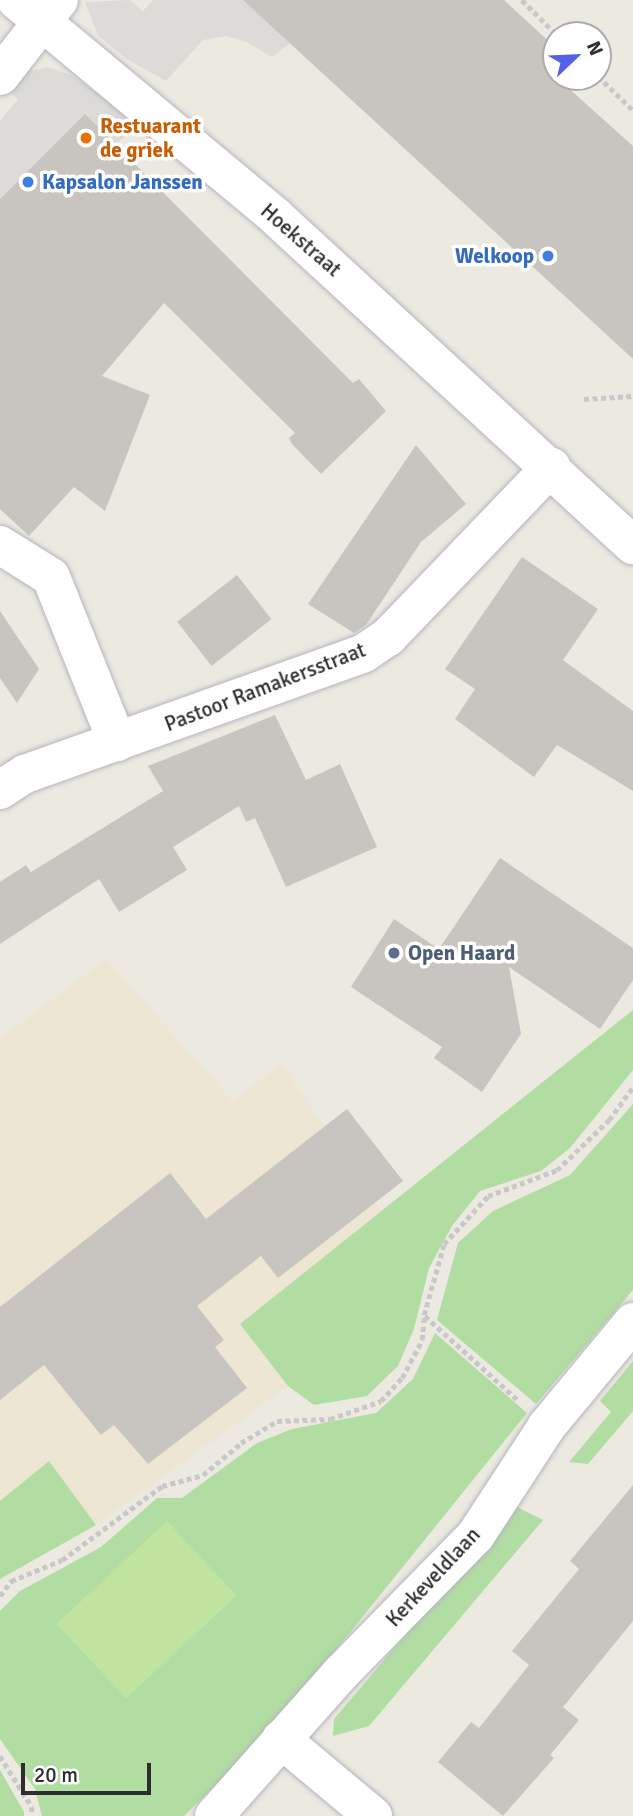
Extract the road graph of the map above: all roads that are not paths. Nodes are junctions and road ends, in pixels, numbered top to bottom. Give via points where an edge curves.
1 (39, 8) edge
2 (0, 76) edge
3 (551, 467) junction
4 (0, 545) edge
5 (633, 545) edge
6 (117, 742) junction
7 (0, 790) edge
8 (633, 1322) edge
9 (281, 1739) junction
10 (214, 1816) edge
11 (373, 1816) edge

1 - 2 street
1 - 3 street, Hoekstraat
3 - 5 street, Hoekstraat
3 - 6 street, Pastoor Ramakersstraat via 388,637 364,653
4 - 6 street via 51,578
6 - 7 street, Pastoor Ramakersstraat via 25,774
8 - 9 street, Kerkeveldlaan via 547,1426 476,1535
9 - 10 street, Kerkeveldlaan
9 - 11 street

